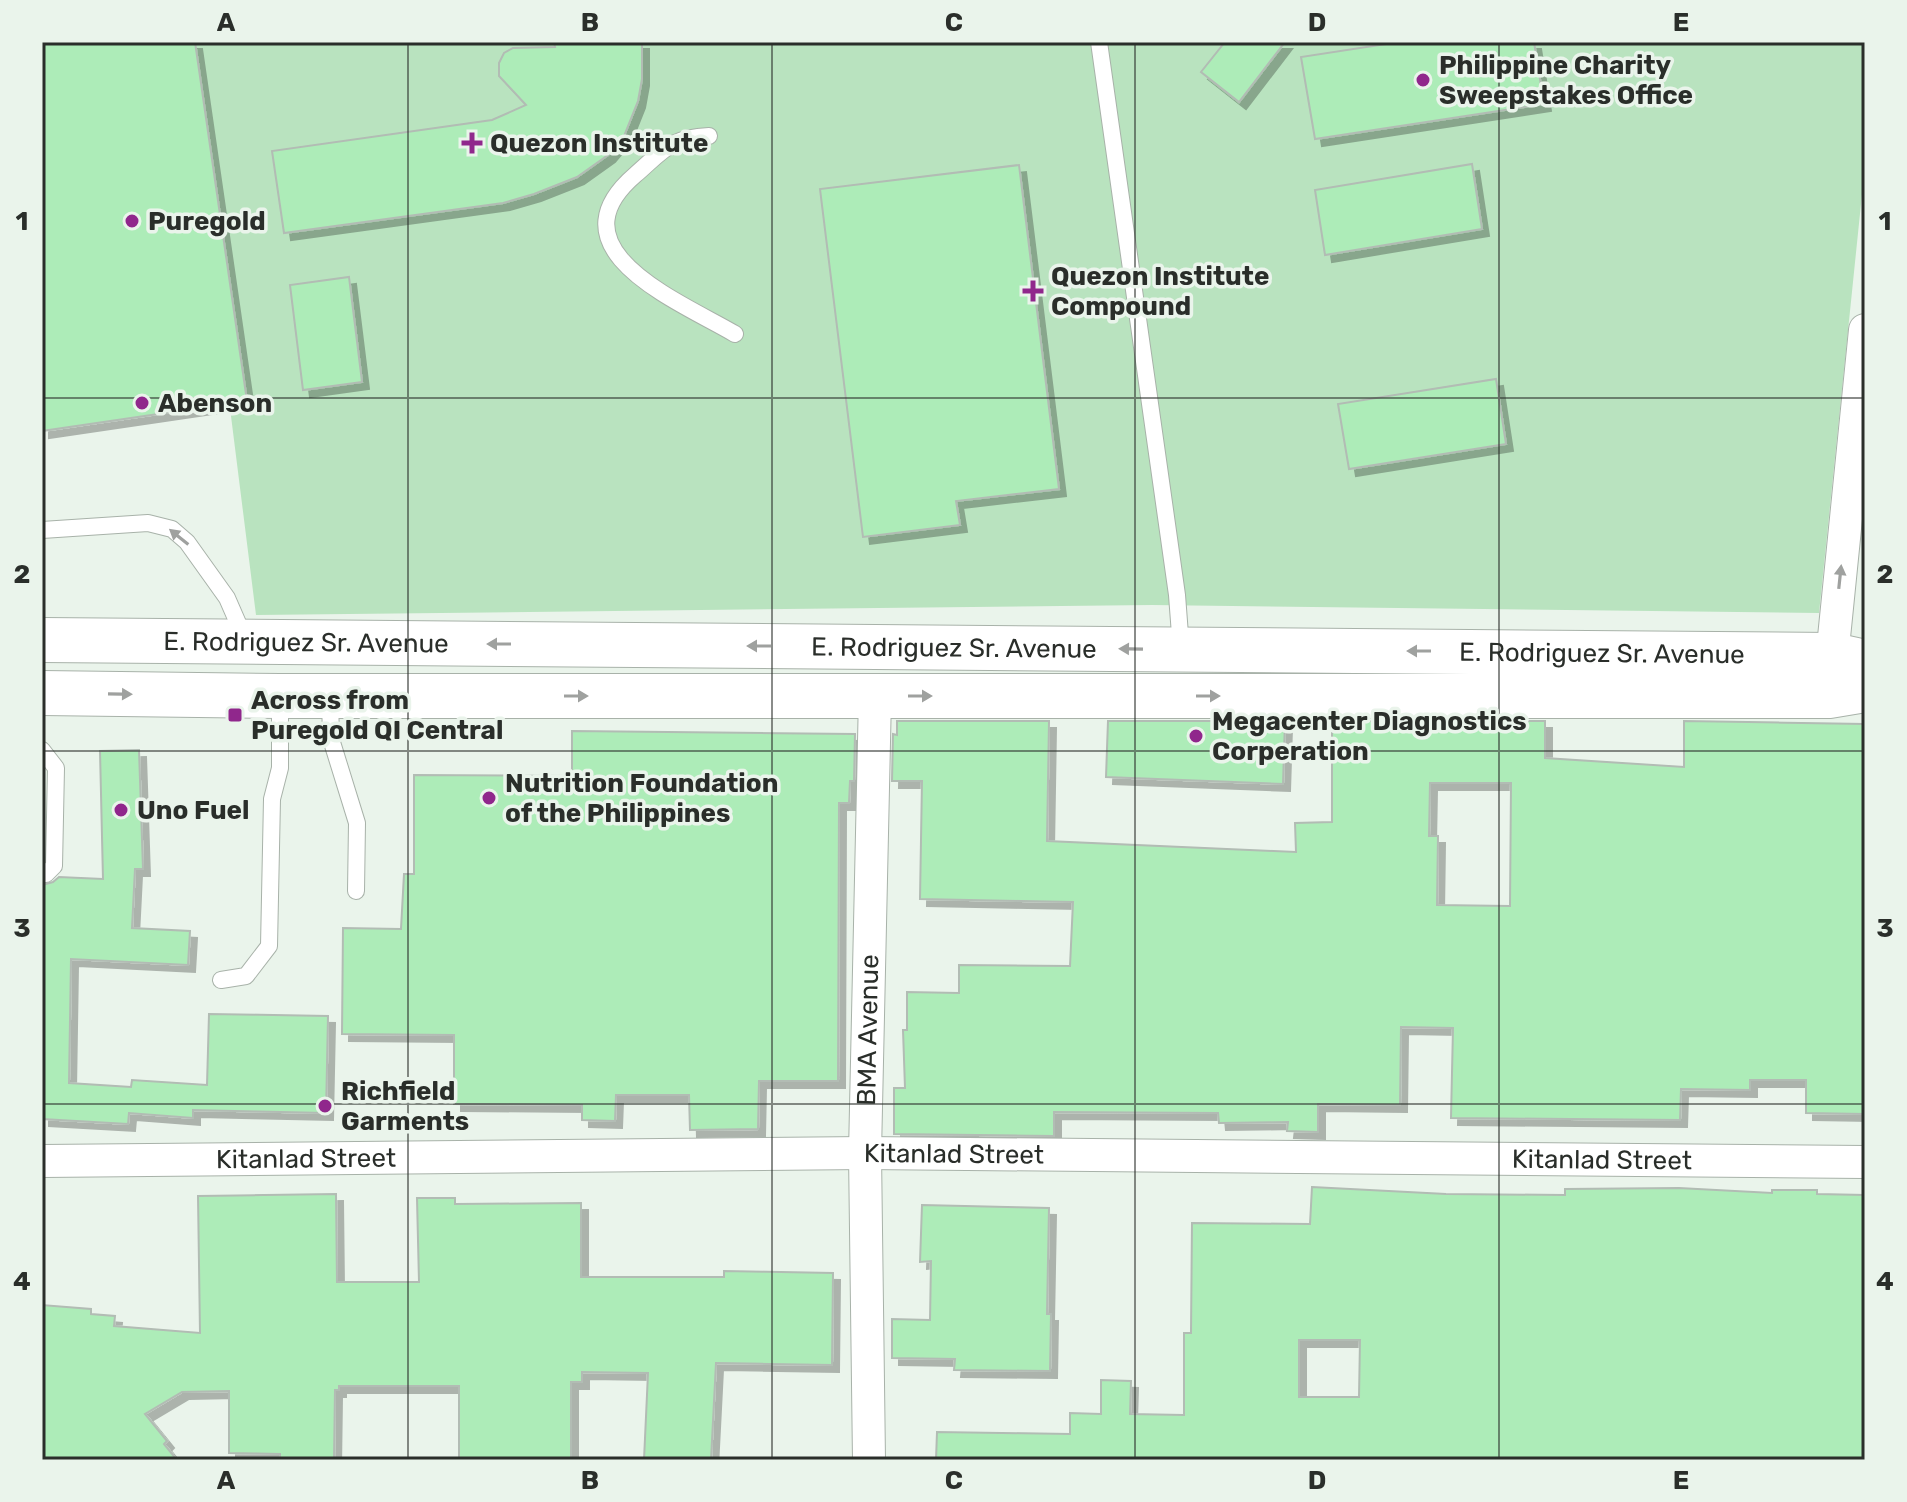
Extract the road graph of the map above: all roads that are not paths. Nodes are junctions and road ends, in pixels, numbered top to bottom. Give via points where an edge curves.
1 (1099, 42) edge
2 (709, 136) dead end
3 (1865, 330) edge
4 (735, 334) dead end
5 (42, 530) edge
6 (42, 640) edge
7 (245, 641) junction
8 (1182, 650) junction
9 (1848, 676) edge
10 (42, 693) edge
11 (280, 696) junction
12 (330, 696) junction
13 (875, 696) junction
14 (42, 750) edge
15 (42, 874) edge
16 (356, 891) dead end
17 (221, 980) dead end
18 (865, 1153) junction
19 (42, 1161) edge
20 (1865, 1162) edge
21 (869, 1460) edge

1 - 8 lane
2 - 4 lane via 674,141 617,190 607,220 610,247 631,273
9 -> 3 street
7 -> 5 lane via 227,598 172,529 148,523
6 - 7 main road, E. Rodriguez Sr. Avenue
8 -> 7 main road, E. Rodriguez Sr. Avenue
9 -> 8 main road, E. Rodriguez Sr. Avenue
13 -> 9 main road, E. Rodriguez Sr. Avenue
10 -> 11 main road, E. Rodriguez Sr. Avenue
11 - 12 main road, E. Rodriguez Sr. Avenue
11 - 17 lane via 269,946 246,976
12 -> 13 main road, E. Rodriguez Sr. Avenue
12 - 16 lane via 331,739 357,823
13 - 18 street, BMA Avenue
14 - 15 lane via 56,768 54,866
18 - 19 street, Kitanlad Street
18 - 20 street, Kitanlad Street
18 - 21 street, BMA Avenue

